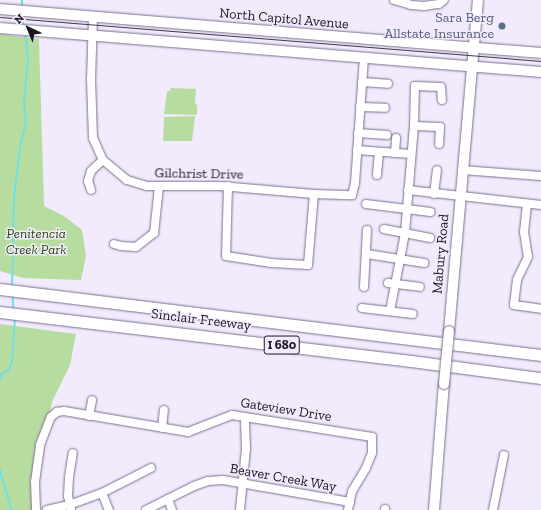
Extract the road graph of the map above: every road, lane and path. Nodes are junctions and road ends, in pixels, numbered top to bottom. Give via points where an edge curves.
1 (394, 0) edge
2 (444, 0) edge
3 (478, 0) edge
4 (0, 9) edge
5 (93, 17) junction
6 (0, 28) edge
7 (91, 36) junction
8 (473, 48) junction
9 (541, 53) edge
10 (364, 57) junction
11 (471, 66) junction
12 (541, 72) edge
13 (362, 82) junction
14 (388, 84) dead end
15 (442, 100) dead end
16 (360, 107) junction
17 (385, 108) dead end
18 (414, 126) junction
19 (358, 133) junction
20 (387, 135) dead end
21 (396, 138) dead end
22 (439, 144) dead end
23 (357, 150) junction
24 (379, 152) junction
25 (395, 153) junction
26 (411, 154) junction
27 (103, 160) junction
28 (437, 170) dead end
29 (462, 170) junction
30 (377, 175) dead end
31 (541, 176) edge
32 (228, 186) junction
33 (159, 187) junction
34 (91, 190) dead end
35 (408, 190) junction
36 (314, 194) junction
37 (434, 194) junction
38 (460, 197) junction
39 (366, 204) dead end
40 (527, 204) junction
41 (541, 205) edge
42 (406, 208) junction
43 (431, 212) dead end
44 (384, 229) dead end
45 (366, 230) dead end
46 (405, 233) junction
47 (430, 238) dead end
48 (114, 244) dead end
49 (367, 254) junction
50 (401, 259) junction
51 (424, 263) dead end
52 (388, 283) dead end
53 (396, 284) junction
54 (364, 287) dead end
55 (420, 287) dead end
56 (0, 290) edge
57 (362, 308) dead end
58 (541, 310) edge
59 (390, 311) junction
60 (0, 312) edge
61 (412, 314) dead end
62 (541, 355) edge
63 (541, 378) edge
64 (92, 400) dead end
65 (164, 410) dead end
66 (89, 416) junction
67 (244, 417) junction
68 (162, 428) junction
69 (73, 452) dead end
70 (504, 455) dead end
71 (152, 468) dead end
72 (242, 483) junction
73 (102, 493) junction
74 (168, 499) junction
75 (349, 506) edge
76 (71, 508) edge
77 (36, 510) edge
78 (47, 510) edge
79 (109, 510) edge
80 (146, 510) edge
81 (172, 510) edge
82 (240, 510) edge
83 (434, 510) edge
84 (493, 510) edge

1 - 2 street via 424,6 439,4
3 - 8 main road, Mabury Road
4 - 5 main road, North Capitol Avenue
5 - 7 street, Gilchrist Drive
5 - 8 main road, North Capitol Avenue
6 - 7 main road
7 - 10 main road
7 - 27 street, Gilchrist Drive via 93,138
8 - 9 main road, North Capitol Avenue
8 - 11 main road, Mabury Road
10 - 11 main road
10 - 13 street
11 - 12 main road
11 - 29 main road, Mabury Road
13 - 14 street
13 - 16 street
15 - 18 street via 441,87 415,86
16 - 17 street
16 - 19 street
18 - 22 street via 440,127
18 - 26 street
19 - 20 street
19 - 23 street
21 - 25 street
23 - 24 street
23 - 36 street, Gilchrist Drive via 352,194
24 - 25 street
24 - 30 street
25 - 26 street
26 - 35 street
27 - 33 street, Gilchrist Drive via 127,180
27 - 34 street via 91,172 88,181
28 - 37 street
29 - 31 street
29 - 38 main road, Mabury Road
32 - 33 street, Gilchrist Drive
32 - 36 street, Gilchrist Drive
32 - 36 street via 226,256 271,263 308,265
33 - 48 street via 154,233 136,247
35 - 37 street
35 - 42 street
37 - 38 street
38 - 40 street
38 - 83 main road, Mabury Road, bridge
39 - 42 street
40 - 41 street
40 - 58 street via 524,232 528,257 517,280 514,305
42 - 43 street
42 - 46 street
44 - 46 street
45 - 49 street
46 - 47 street
46 - 50 street
49 - 50 street
49 - 54 street
50 - 51 street
50 - 53 street
52 - 53 street
53 - 55 street
53 - 59 street
56 - 62 highway, Sinclair Freeway / I 680
57 - 59 street
59 - 61 street
60 - 63 highway, Sinclair Freeway / I 680
64 - 66 street
65 - 68 street
66 - 68 street, Gateview Drive
66 - 77 street, Gateview Drive via 64,411 57,412 51,417 40,445 35,482
67 - 68 street, Gateview Drive via 232,415 188,432
67 - 72 street via 246,449
67 - 75 street, Gateview Drive via 372,437 372,453 352,491
69 - 76 street via 69,477
70 - 84 street
71 - 73 street
72 - 74 street, Beaver Creek Way via 208,481
72 - 75 street, Beaver Creek Way
72 - 82 street
73 - 76 street
73 - 79 street
74 - 80 street, Beaver Creek Way
74 - 81 street
76 - 78 street

